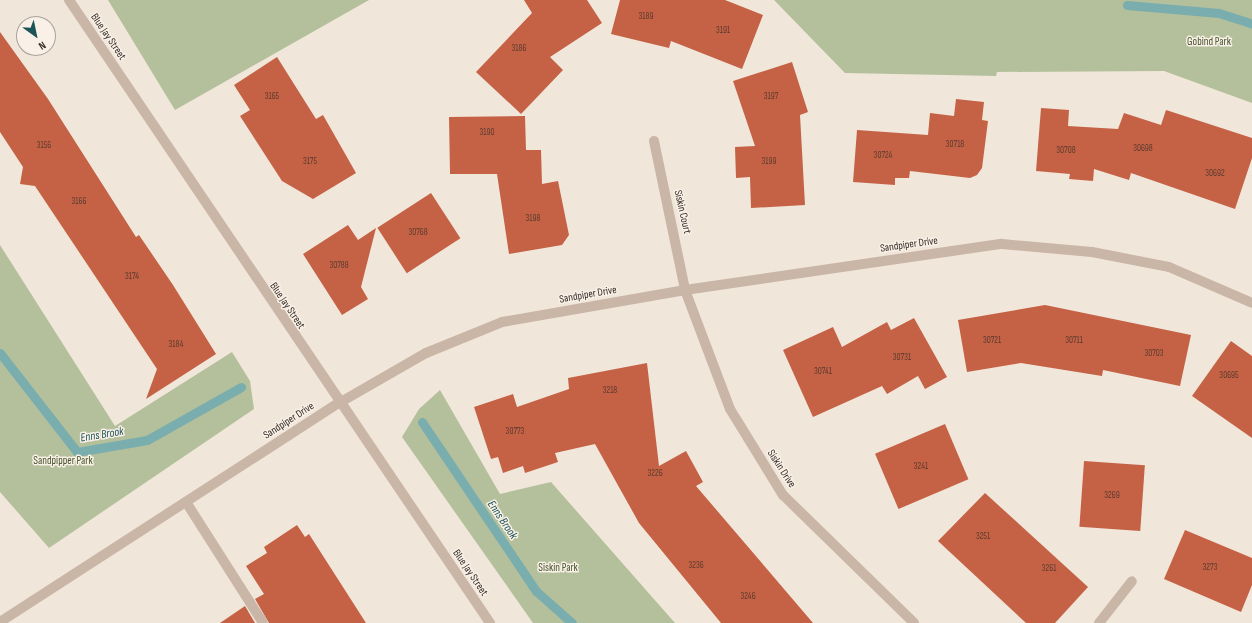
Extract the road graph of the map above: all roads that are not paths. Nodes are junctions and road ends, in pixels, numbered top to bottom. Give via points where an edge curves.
1 (69, 0) edge
2 (654, 141) dead end
3 (685, 290) junction
4 (1252, 303) edge
5 (339, 403) junction
6 (186, 502) junction
7 (1132, 581) dead end
8 (0, 622) edge
9 (263, 623) edge
10 (490, 623) edge
11 (914, 623) edge
12 (1099, 623) edge

1 - 5 street, Blue Jay Street
2 - 3 street, Siskin Court
3 - 4 street, Sandpiper Drive via 1002,244 1092,252 1169,267
3 - 5 street, Sandpiper Drive via 502,322 426,353
3 - 11 street, Siskin Drive via 730,409 782,495
5 - 6 street, Sandpiper Drive
5 - 10 street, Blue Jay Street
6 - 8 street, Sandpiper Drive
6 - 9 street
7 - 12 street

